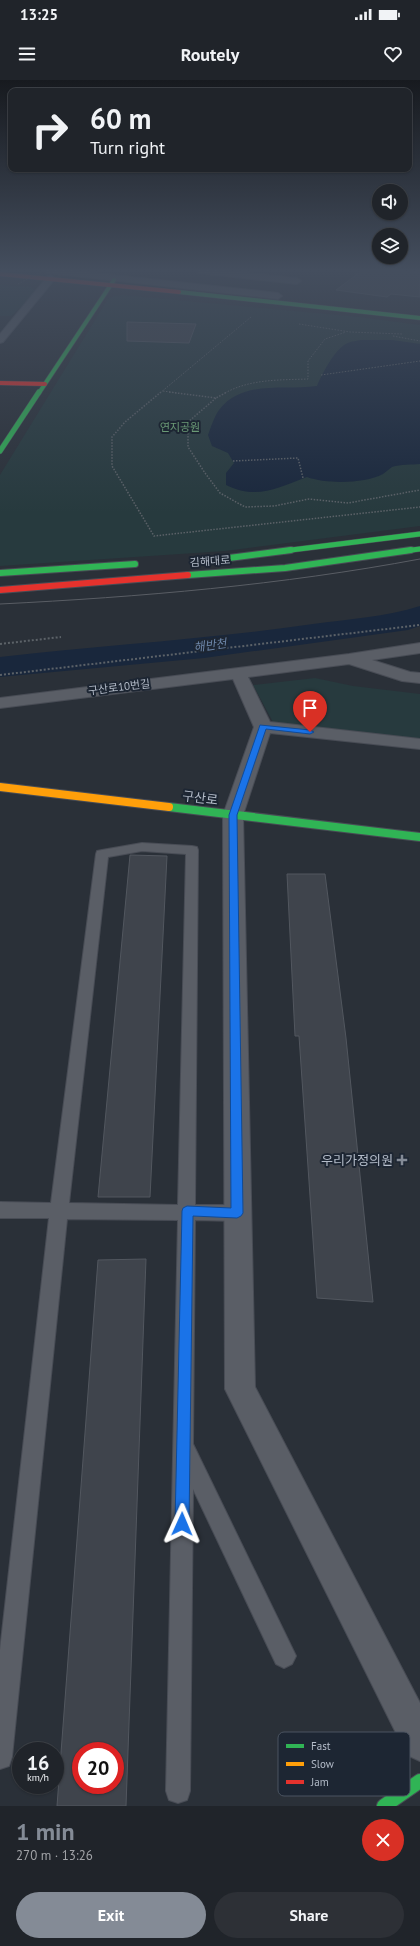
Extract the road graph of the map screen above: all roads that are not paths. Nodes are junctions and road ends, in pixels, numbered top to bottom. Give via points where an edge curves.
1 (68, 351) edge
2 (0, 383) edge
3 (45, 384) junction
4 (0, 451) edge
5 (420, 534) edge
6 (420, 549) edge
7 (219, 559) dead end
8 (148, 563) dead end
9 (0, 573) edge
10 (0, 590) edge
11 (420, 648) edge
12 (349, 659) junction
13 (238, 672) junction
14 (420, 678) edge
15 (0, 703) edge
16 (263, 727) junction
17 (420, 744) edge
18 (0, 787) edge
19 (233, 815) junction
20 (420, 837) edge
21 (0, 1210) edge
22 (187, 1211) junction
23 (59, 1212) junction
24 (237, 1213) junction
25 (183, 1445) junction
26 (284, 1656) dead end
27 (2, 1720) edge
28 (420, 1742) edge
29 (0, 1757) edge
30 (420, 1781) edge
31 (410, 1788) edge
32 (178, 1791) dead end
33 (398, 1796) edge
34 (384, 1806) edge

1 - 3 main road
2 - 3 main road
3 - 4 main road
5 - 7 main road, 김해대로
6 - 10 main road, 김해대로 via 285,568
8 - 9 main road
11 - 12 street, 구산로10번길
12 - 13 street, 구산로10번길
12 - 14 street, 구산로10번길
13 - 15 street, 구산로10번길
13 - 16 street
16 - 17 street
16 - 19 street
18 - 19 main road, 구산로
19 - 20 main road, 구산로
19 - 24 street
21 - 23 lane
22 - 23 lane
22 - 23 lane via 192,850 142,847 102,854
22 - 24 lane
22 - 25 lane
23 - 27 lane
24 - 28 street via 240,1389
25 - 26 lane
25 - 32 lane
27 - 29 lane
30 - 31 main road
33 - 34 main road

